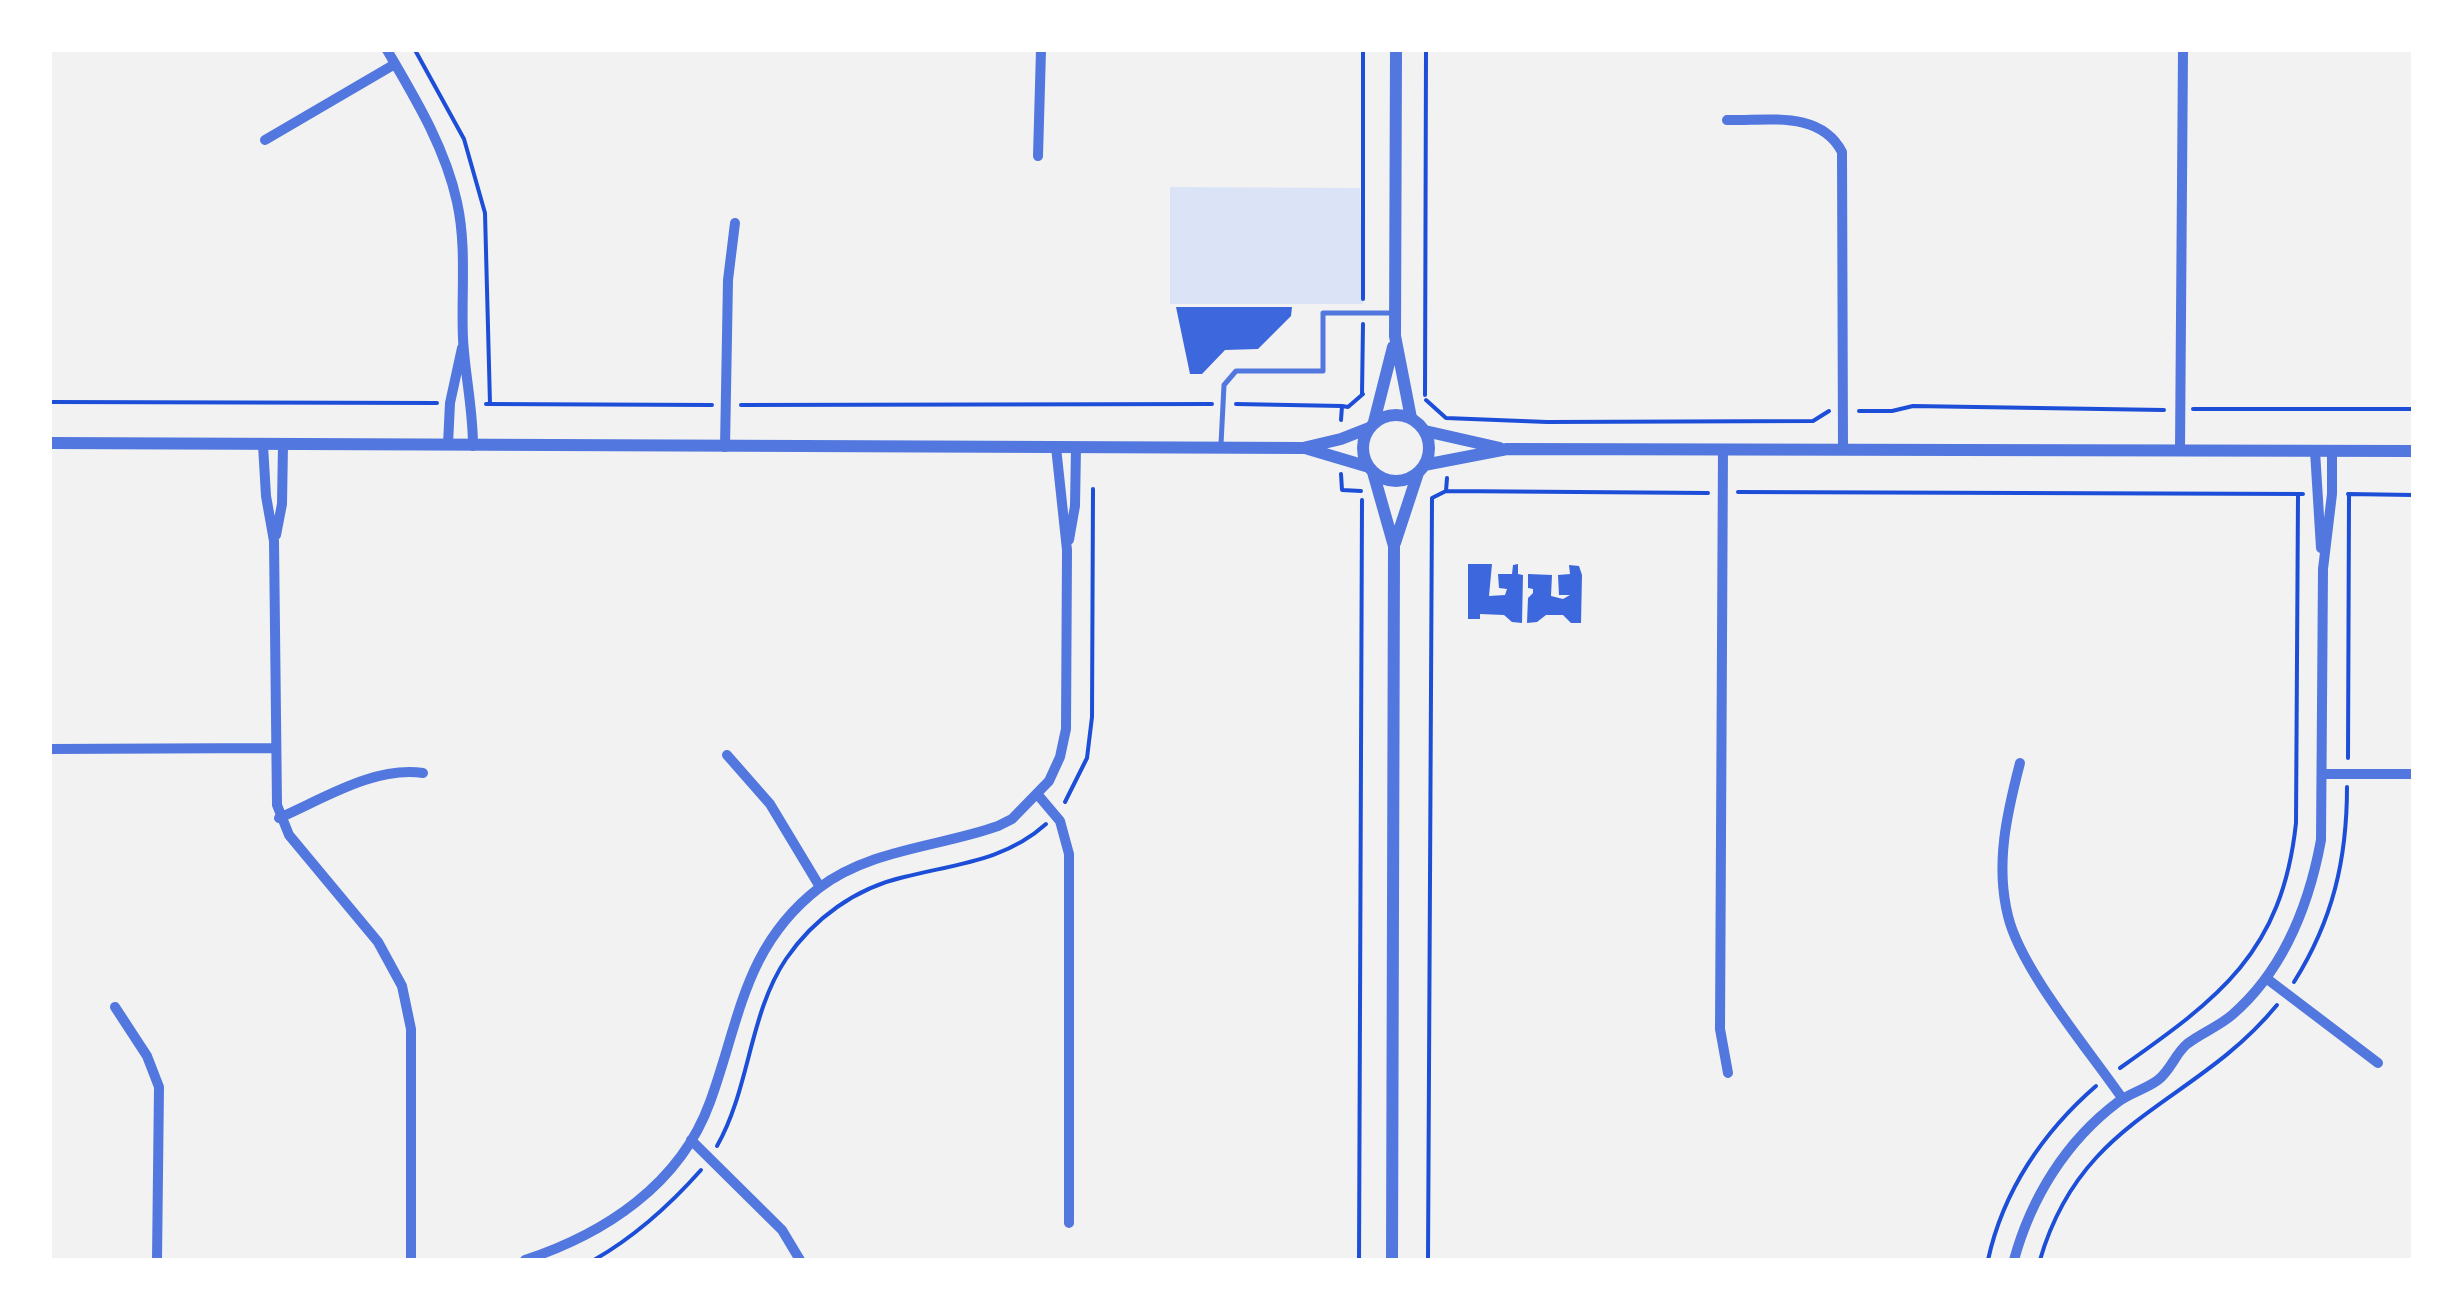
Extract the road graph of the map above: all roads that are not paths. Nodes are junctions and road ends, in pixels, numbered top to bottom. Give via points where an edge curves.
1 (386, 50) edge
2 (1041, 50) edge
3 (1396, 50) edge
4 (2183, 50) edge
5 (395, 64) junction
6 (1728, 120) dead end
7 (264, 140) dead end
8 (1038, 156) dead end
9 (735, 223) dead end
10 (1395, 313) junction
11 (1395, 336) junction
12 (463, 342) junction
13 (1411, 418) junction
14 (1371, 425) junction
15 (1425, 432) junction
16 (50, 443) edge
17 (448, 444) junction
18 (263, 445) junction
19 (283, 445) junction
20 (473, 446) junction
21 (1076, 446) junction
22 (725, 447) junction
23 (1056, 447) junction
24 (1221, 447) junction
25 (1303, 448) junction
26 (1506, 449) junction
27 (1722, 449) junction
28 (1843, 450) junction
29 (2180, 450) junction
30 (2315, 450) junction
31 (2332, 450) junction
32 (2413, 451) edge
33 (1421, 469) junction
34 (1371, 470) junction
35 (274, 541) junction
36 (1394, 546) junction
37 (1067, 550) junction
38 (2324, 569) junction
39 (50, 748) edge
40 (274, 748) junction
41 (728, 755) dead end
42 (2020, 763) dead end
43 (423, 773) dead end
44 (2322, 774) junction
45 (2413, 774) edge
46 (1038, 796) junction
47 (279, 818) junction
48 (820, 887) junction
49 (2266, 978) junction
50 (115, 1007) dead end
51 (2378, 1062) dead end
52 (1728, 1073) dead end
53 (2122, 1098) junction
54 (692, 1140) junction
55 (1069, 1222) dead end
56 (157, 1260) edge
57 (411, 1260) edge
58 (524, 1260) edge
59 (800, 1260) edge
60 (1392, 1260) edge
61 (2014, 1260) edge

1 - 5 street
2 - 8 street
3 - 10 street
4 - 29 street
5 - 7 street
5 - 12 street via 446,162 458,203
6 - 28 street via 1807,122 1828,132 1842,152
9 - 22 street
10 - 11 street
10 - 24 lane via 1323,313 1323,371 1236,371 1224,385
11 - 13 street
11 - 14 street
12 - 17 street
12 - 20 street
13 - 14 street via 1392,414
13 - 15 street
14 - 25 street
14 - 34 street via 1362,448
15 - 26 street
15 - 33 street via 1429,448
16 - 18 street
17 - 19 street
17 - 20 street
18 - 19 street
18 - 35 street
19 - 35 street
20 - 22 street
21 - 23 street
21 - 24 street
21 - 37 street
22 - 23 street
23 - 37 street
24 - 25 street
25 - 34 street
26 - 27 street
26 - 33 street
27 - 28 street
27 - 52 street via 1720,1029
28 - 29 street
29 - 30 street
30 - 31 street
30 - 38 street
31 - 32 street
31 - 38 street
33 - 34 street via 1400,481
33 - 36 street
34 - 36 street
35 - 40 street
36 - 60 street
37 - 46 street via 1066,729 1060,757
38 - 44 street
39 - 40 street
40 - 47 street
41 - 48 street via 770,804
42 - 53 street via 2003,840 2008,917 2030,966
43 - 47 street via 380,775
44 - 45 street
44 - 49 street via 2316,870 2297,926
46 - 48 street via 998,826 884,856
46 - 55 street via 1056,814 1069,854
47 - 57 street via 378,942 402,986 411,1029
48 - 54 street via 788,916 752,969
49 - 51 street
49 - 53 street via 2230,1017 2185,1046 2156,1081
50 - 56 street via 159,1087
53 - 61 street via 2056,1168 2028,1216
54 - 58 street via 627,1211 595,1232
54 - 59 street via 782,1230

